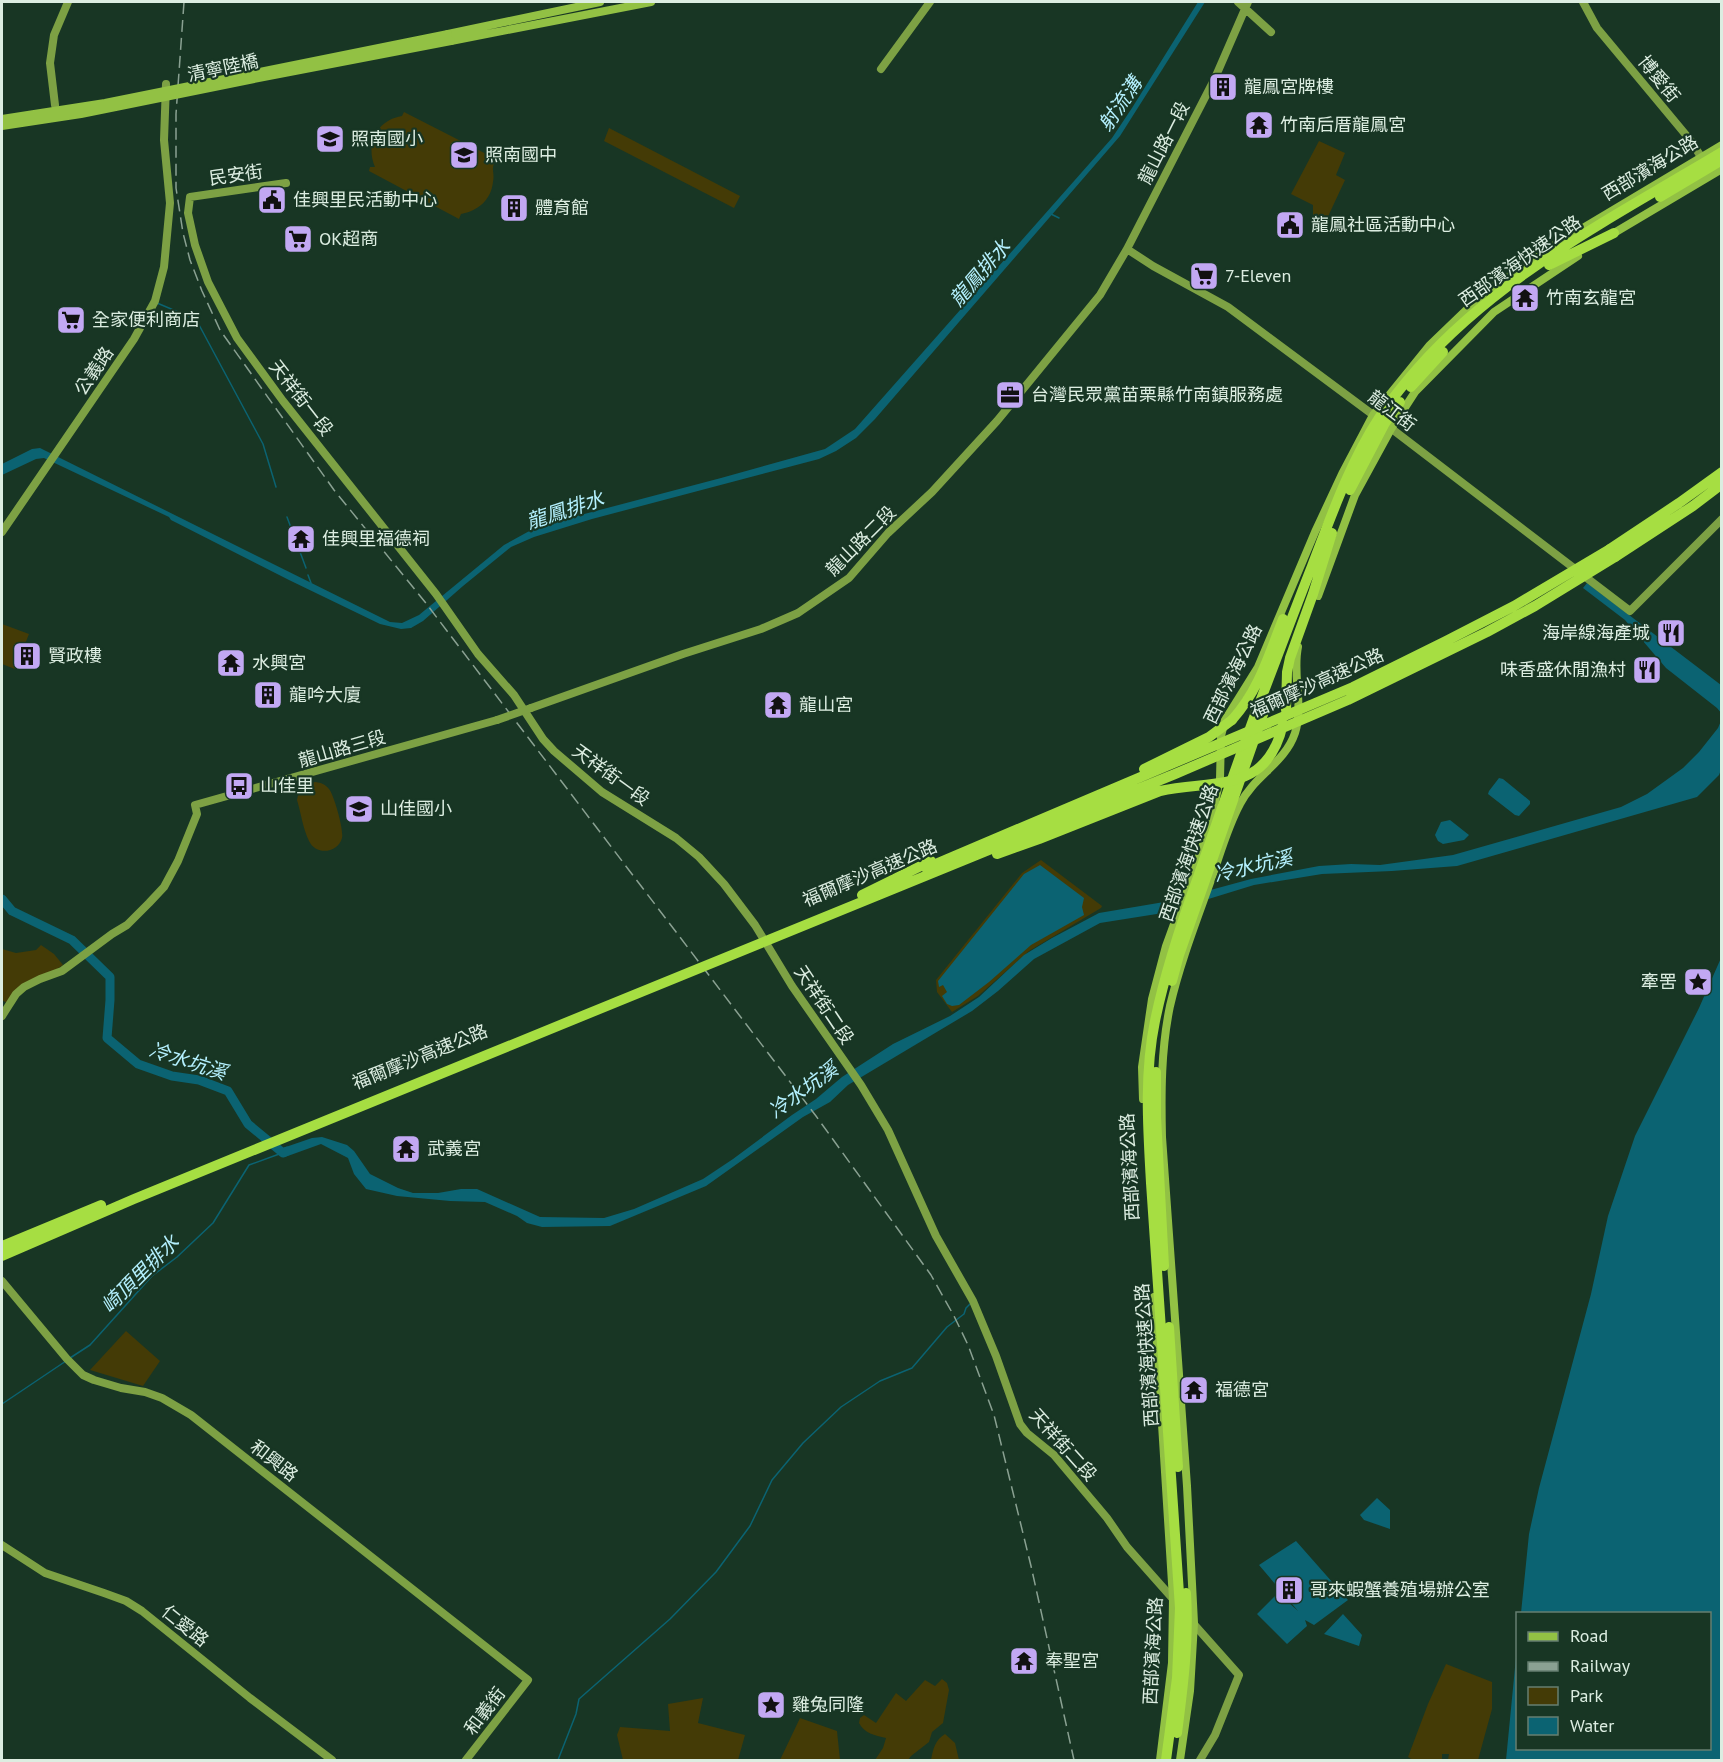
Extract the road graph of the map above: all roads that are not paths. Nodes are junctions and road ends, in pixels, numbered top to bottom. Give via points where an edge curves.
1 (68, 2) edge
2 (600, 2) edge
3 (651, 2) edge
4 (930, 2) edge
5 (1238, 2) edge
6 (1583, 2) edge
7 (1247, 5) edge
8 (1271, 32) dead end
9 (450, 38) junction
10 (881, 69) dead end
11 (166, 84) dead end
12 (55, 105) dead end
13 (2, 119) edge
14 (2, 126) edge
15 (1722, 145) edge
16 (1722, 152) edge
17 (1722, 160) edge
18 (1706, 165) junction
19 (1722, 169) edge
20 (286, 183) dead end
21 (190, 197) joint
22 (1614, 233) junction
23 (1127, 249) junction
24 (1549, 265) junction
25 (1524, 266) junction
26 (1100, 295) joint
27 (1493, 296) junction
28 (1382, 421) junction
29 (1722, 472) edge
30 (1722, 484) edge
31 (1722, 521) edge
32 (2, 532) edge
33 (1332, 533) junction
34 (1613, 553) junction
35 (497, 720) joint
36 (964, 860) junction
37 (1199, 884) junction
38 (855, 898) junction
39 (1190, 911) junction
40 (775, 956) joint
41 (2, 1016) edge
42 (2, 1246) edge
43 (2, 1256) edge
44 (2, 1281) edge
45 (1159, 1286) junction
46 (1176, 1337) junction
47 (1158, 1372) junction
48 (1175, 1410) junction
49 (2, 1545) edge
50 (1176, 1603) junction
51 (1191, 1620) junction
52 (528, 1680) joint
53 (332, 1761) edge
54 (466, 1761) edge
55 (1160, 1761) edge
56 (1166, 1761) edge
57 (1173, 1761) edge
58 (1180, 1761) edge
59 (1200, 1761) edge

1 - 12 street via 54,35 50,63
2 - 9 main road
3 - 9 main road
4 - 10 street
5 - 7 street
6 - 18 street, 博愛街 via 1597,28 1692,141
7 - 8 street
7 - 23 street, 龍山路一段 via 1215,78
9 - 13 main road, 清寧陸橋, bridge
9 - 14 main road, 清寧陸橋, bridge via 81,114
11 - 32 street, 公義路 via 164,140 169,195 165,257 156,297 134,339
15 - 18 main road, 西部濱海公路
16 - 18 highway, 西部濱海快速公路
17 - 18 highway, 西部濱海快速公路
18 - 19 main road, 西部濱海公路
18 - 22 main road, 西部濱海公路
18 - 24 highway, 西部濱海快速公路
18 - 25 main road, 西部濱海公路 via 1606,214
18 - 27 highway, 西部濱海快速公路 via 1545,260
20 - 21 street, 民安街
21 - 40 street, 天祥街一段 via 188,213 195,245 208,282 237,338 478,654 514,695 543,739 602,792 699,857 724,884
22 - 24 highway
22 - 28 main road, 西部濱海公路 via 1494,312
23 - 26 street, 龍山路一段
23 - 28 street, 龍江街 via 1228,307
24 - 28 highway, 西部濱海快速公路 via 1467,327
25 - 27 highway
25 - 28 main road, 西部濱海公路 via 1483,294 1429,345
26 - 35 street, 龍山路二段, bridge via 987,432 849,578 834,589 798,613 761,629
27 - 28 highway, 西部濱海快速公路 via 1418,368
28 - 31 street, 龍江街 via 1630,611
28 - 33 main road, 西部濱海公路 via 1355,495
28 - 33 highway, 西部濱海快速公路 via 1357,458
28 - 37 main road, 西部濱海公路 via 1343,472 1258,667 1225,720 1220,779
29 - 34 highway, 福爾摩沙高速公路
30 - 34 highway, 福爾摩沙高速公路 via 1693,506
33 - 36 highway, bridge via 1290,658 1286,710 1279,739 1257,770 1224,784 1160,791 1039,839 982,859
33 - 37 highway, 西部濱海快速公路 via 1245,742
33 - 37 main road, 西部濱海公路 via 1296,658 1298,713 1290,745 1247,792
33 - 38 highway, bridge via 1300,575 1258,682 1233,720 1209,737 1109,785 1014,823
34 - 36 highway, 福爾摩沙高速公路, bridge via 1535,606 1359,695
34 - 38 highway, 福爾摩沙高速公路, bridge via 1353,687
35 - 41 street, 龍山路三段 via 195,805 188,838 164,887 127,925 62,971 24,987
36 - 43 highway, 福爾摩沙高速公路, bridge
37 - 39 highway, 西部濱海快速公路
37 - 39 main road, 西部濱海公路
38 - 42 highway, 福爾摩沙高速公路, bridge
39 - 45 highway, 西部濱海快速公路 via 1173,950 1154,1022 1149,1060 1149,1139
39 - 46 main road, 西部濱海公路 via 1184,958 1170,1006 1161,1091
39 - 47 main road, 西部濱海公路 via 1166,946 1152,999 1143,1067 1145,1174
39 - 48 highway, 西部濱海快速公路 via 1161,1022 1156,1062
40 - 50 street, 天祥街二段 via 888,1130 928,1221 973,1301 1020,1424 1060,1463
44 - 52 street, 和興路 via 83,1375 162,1398 191,1415
45 - 47 highway
45 - 50 highway, 西部濱海快速公路
46 - 48 highway
46 - 51 main road, 西部濱海公路 via 1193,1580
47 - 50 main road, 西部濱海公路
48 - 51 highway, 西部濱海快速公路
49 - 53 street, 仁愛路 via 45,1573 126,1601 142,1611
50 - 51 street, 天祥街二段
50 - 55 main road, 西部濱海公路
50 - 56 highway, 西部濱海快速公路 via 1177,1678
51 - 57 highway, 西部濱海快速公路
51 - 58 main road, 西部濱海公路 via 1190,1691
51 - 59 street, 天祥街二段 via 1239,1675
52 - 54 street, 和義街

